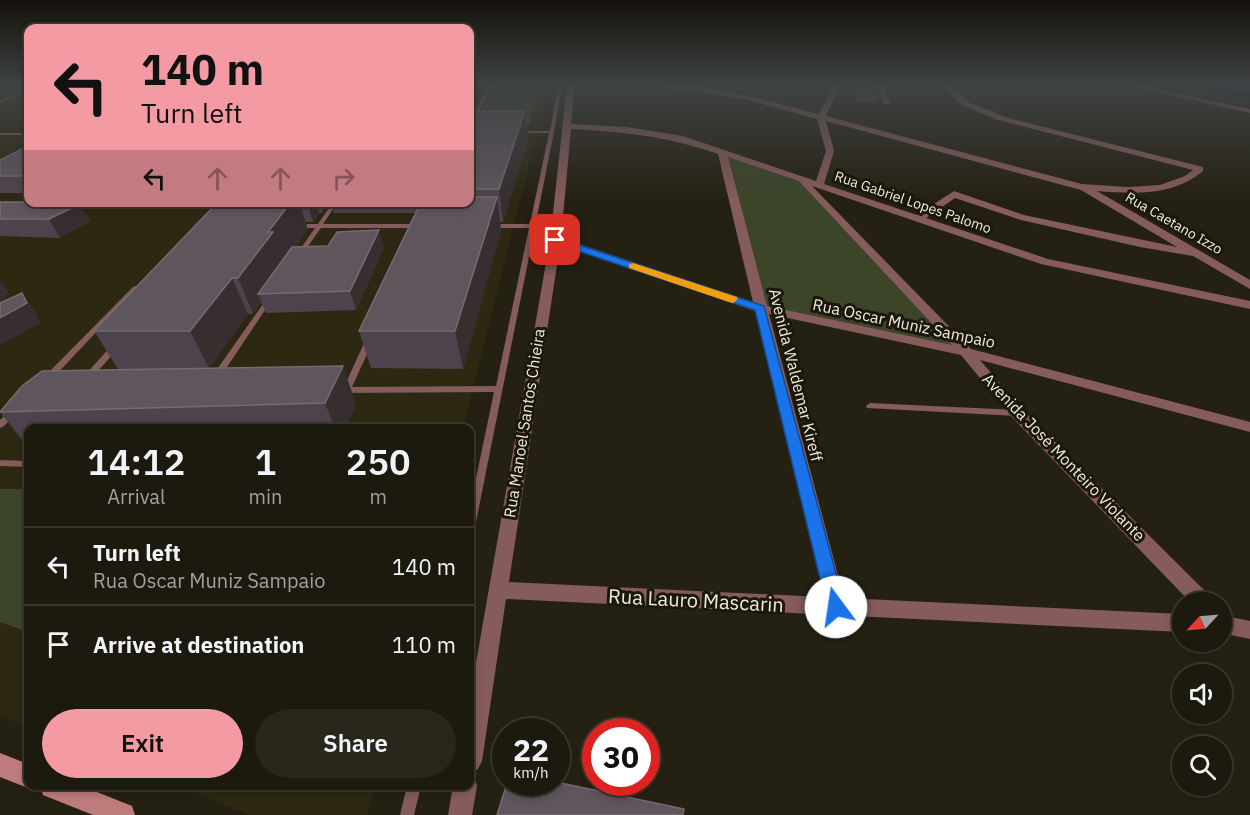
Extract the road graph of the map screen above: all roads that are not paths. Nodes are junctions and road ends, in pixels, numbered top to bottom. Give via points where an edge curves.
1 (554, 123) edge
2 (822, 123) edge
3 (840, 123) edge
4 (1017, 123) edge
5 (567, 126) joint
6 (505, 132) edge
7 (552, 132) junction
8 (0, 134) edge
9 (24, 134) edge
10 (722, 152) junction
11 (800, 179) junction
12 (819, 185) junction
13 (1082, 187) junction
14 (333, 207) edge
15 (424, 218) edge
16 (918, 219) junction
17 (284, 226) edge
18 (320, 226) junction
19 (421, 226) junction
20 (432, 226) edge
21 (476, 226) edge
22 (531, 226) junction
23 (416, 236) edge
24 (555, 240) junction
25 (1195, 253) junction
26 (293, 265) edge
27 (140, 284) edge
28 (1250, 285) edge
29 (273, 294) edge
30 (1250, 305) edge
31 (760, 308) junction
32 (374, 329) edge
33 (122, 340) edge
34 (966, 352) junction
35 (213, 382) edge
36 (82, 384) edge
37 (41, 385) edge
38 (499, 389) junction
39 (335, 390) edge
40 (347, 390) junction
41 (870, 406) dead end
42 (16, 409) edge
43 (1017, 413) junction
44 (0, 425) edge
45 (1250, 427) edge
46 (3, 464) edge
47 (24, 464) edge
48 (474, 508) edge
49 (498, 590) junction
50 (1193, 592) edge
51 (836, 607) junction
52 (1172, 623) edge
53 (1232, 625) edge
54 (1250, 630) edge
55 (474, 737) edge
56 (0, 765) edge
57 (24, 774) edge
58 (62, 790) edge
59 (413, 790) edge
60 (464, 790) edge
61 (123, 815) edge
62 (408, 815) edge
63 (460, 815) edge

1 - 7 lane
2 - 12 street via 830,151
3 - 13 street
4 - 13 street via 1200,169 1164,186
5 - 10 street, Rua Gabriel Lopes Palomo via 683,139
5 - 24 street, Rua Manoel Santos Chieira
6 - 7 lane
7 - 22 lane
8 - 9 lane
10 - 11 street, Rua Gabriel Lopes Palomo
10 - 31 street, Avenida Waldemar Kireff
11 - 12 street, Rua Gabriel Lopes Palomo
11 - 34 street, Avenida José Monteiro Violante
12 - 16 street, Rua Gabriel Lopes Palomo
13 - 25 street, Rua Caetano Izzo
14 - 18 lane
15 - 19 lane
16 - 25 street via 954,194 1021,217
16 - 30 street, Rua Gabriel Lopes Palomo via 1045,262
17 - 18 lane
18 - 19 lane
18 - 26 lane
19 - 20 lane
19 - 23 lane
21 - 22 lane
22 - 38 lane
24 - 31 street, Rua Oscar Muniz Sampaio
24 - 49 street, Rua Manoel Santos Chieira
25 - 28 street, Rua Caetano Izzo
27 - 37 lane
29 - 35 lane
31 - 34 street, Rua Oscar Muniz Sampaio
31 - 51 street, Avenida Waldemar Kireff
32 - 40 lane
33 - 36 lane
34 - 43 street, Avenida José Monteiro Violante
34 - 45 street, Rua Oscar Muniz Sampaio
38 - 40 lane
38 - 48 lane
39 - 40 lane
41 - 43 lane
42 - 44 lane
43 - 50 street, Avenida José Monteiro Violante
46 - 47 lane
49 - 51 street, Rua Lauro Mascarin
49 - 55 street, Rua Manoel Santos Chieira
51 - 52 street, Rua Lauro Mascarin
53 - 54 street
56 - 57 main road
58 - 61 main road
59 - 62 lane
60 - 63 street

